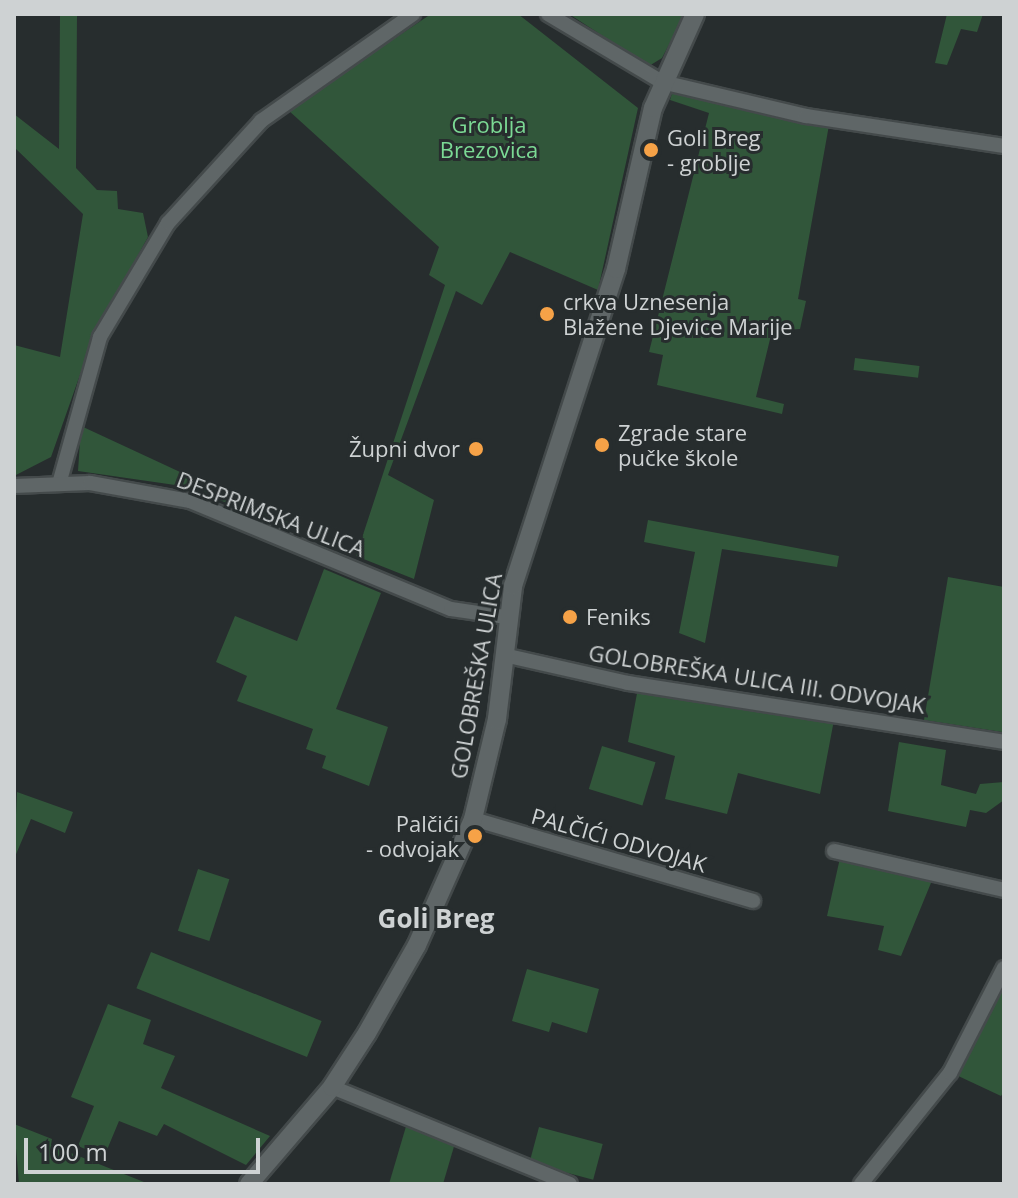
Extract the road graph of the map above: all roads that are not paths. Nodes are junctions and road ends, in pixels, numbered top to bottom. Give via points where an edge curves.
1 (413, 14) edge
2 (548, 14) edge
3 (695, 14) edge
4 (662, 82) junction
5 (1004, 146) edge
6 (59, 484) junction
7 (14, 486) edge
8 (506, 617) junction
9 (504, 655) junction
10 (1004, 742) edge
11 (473, 819) junction
12 (834, 851) dead end
13 (1004, 890) edge
14 (753, 901) dead end
15 (1004, 968) edge
16 (332, 1087) junction
17 (249, 1184) edge
18 (570, 1184) edge
19 (861, 1184) edge

1 - 6 street via 261,121 168,223 100,337
2 - 4 street
3 - 4 street, GOLOBREŠKA ULICA
4 - 5 street via 806,116
4 - 8 street, GOLOBREŠKA ULICA via 616,269
6 - 7 street, DESPRIMSKA ULICA
6 - 8 street, DESPRIMSKA ULICA via 134,487 190,501 451,609
8 - 9 street, GOLOBREŠKA ULICA
9 - 10 street, GOLOBREŠKA ULICA III. ODVOJAK via 628,683
9 - 11 street, GOLOBREŠKA ULICA via 497,719
11 - 14 street, PALČIĆI ODVOJAK
11 - 16 street, GOLOBREŠKA ULICA via 417,945
12 - 13 street
15 - 19 street via 950,1073
16 - 17 street, GOLOBREŠKA ULICA
16 - 18 street

